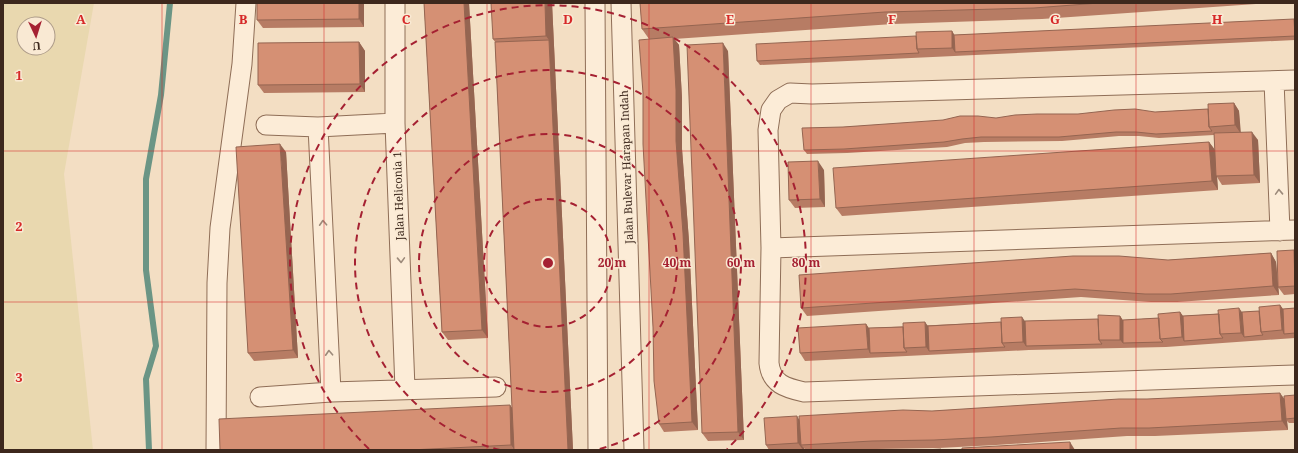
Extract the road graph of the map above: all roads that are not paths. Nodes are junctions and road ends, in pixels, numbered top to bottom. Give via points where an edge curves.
1 (246, 3) edge
2 (396, 3) edge
3 (595, 3) edge
4 (621, 3) edge
5 (1295, 80) edge
6 (1274, 81) junction
7 (396, 123) junction
8 (266, 125) dead end
9 (318, 127) junction
10 (1288, 231) edge
11 (771, 248) junction
12 (1295, 375) edge
13 (496, 387) dead end
14 (406, 389) junction
15 (331, 392) junction
16 (260, 397) dead end
17 (216, 450) edge
18 (598, 450) edge
19 (634, 450) edge

1 - 17 street via 242,64 220,228 217,283
2 - 7 street, Jalan Heliconia 1
3 - 18 street
4 - 19 street, Jalan Bulevar Harapan Indah
5 - 6 street
10 -> 6 street
6 - 11 street via 790,93 778,100 771,110 768,130
7 - 9 street
7 -> 14 street, Jalan Heliconia 1
8 - 9 street
15 -> 9 street
10 - 11 street
11 - 12 street via 770,372 774,379 789,389 804,392
13 - 14 street
14 - 15 street
15 - 16 street

